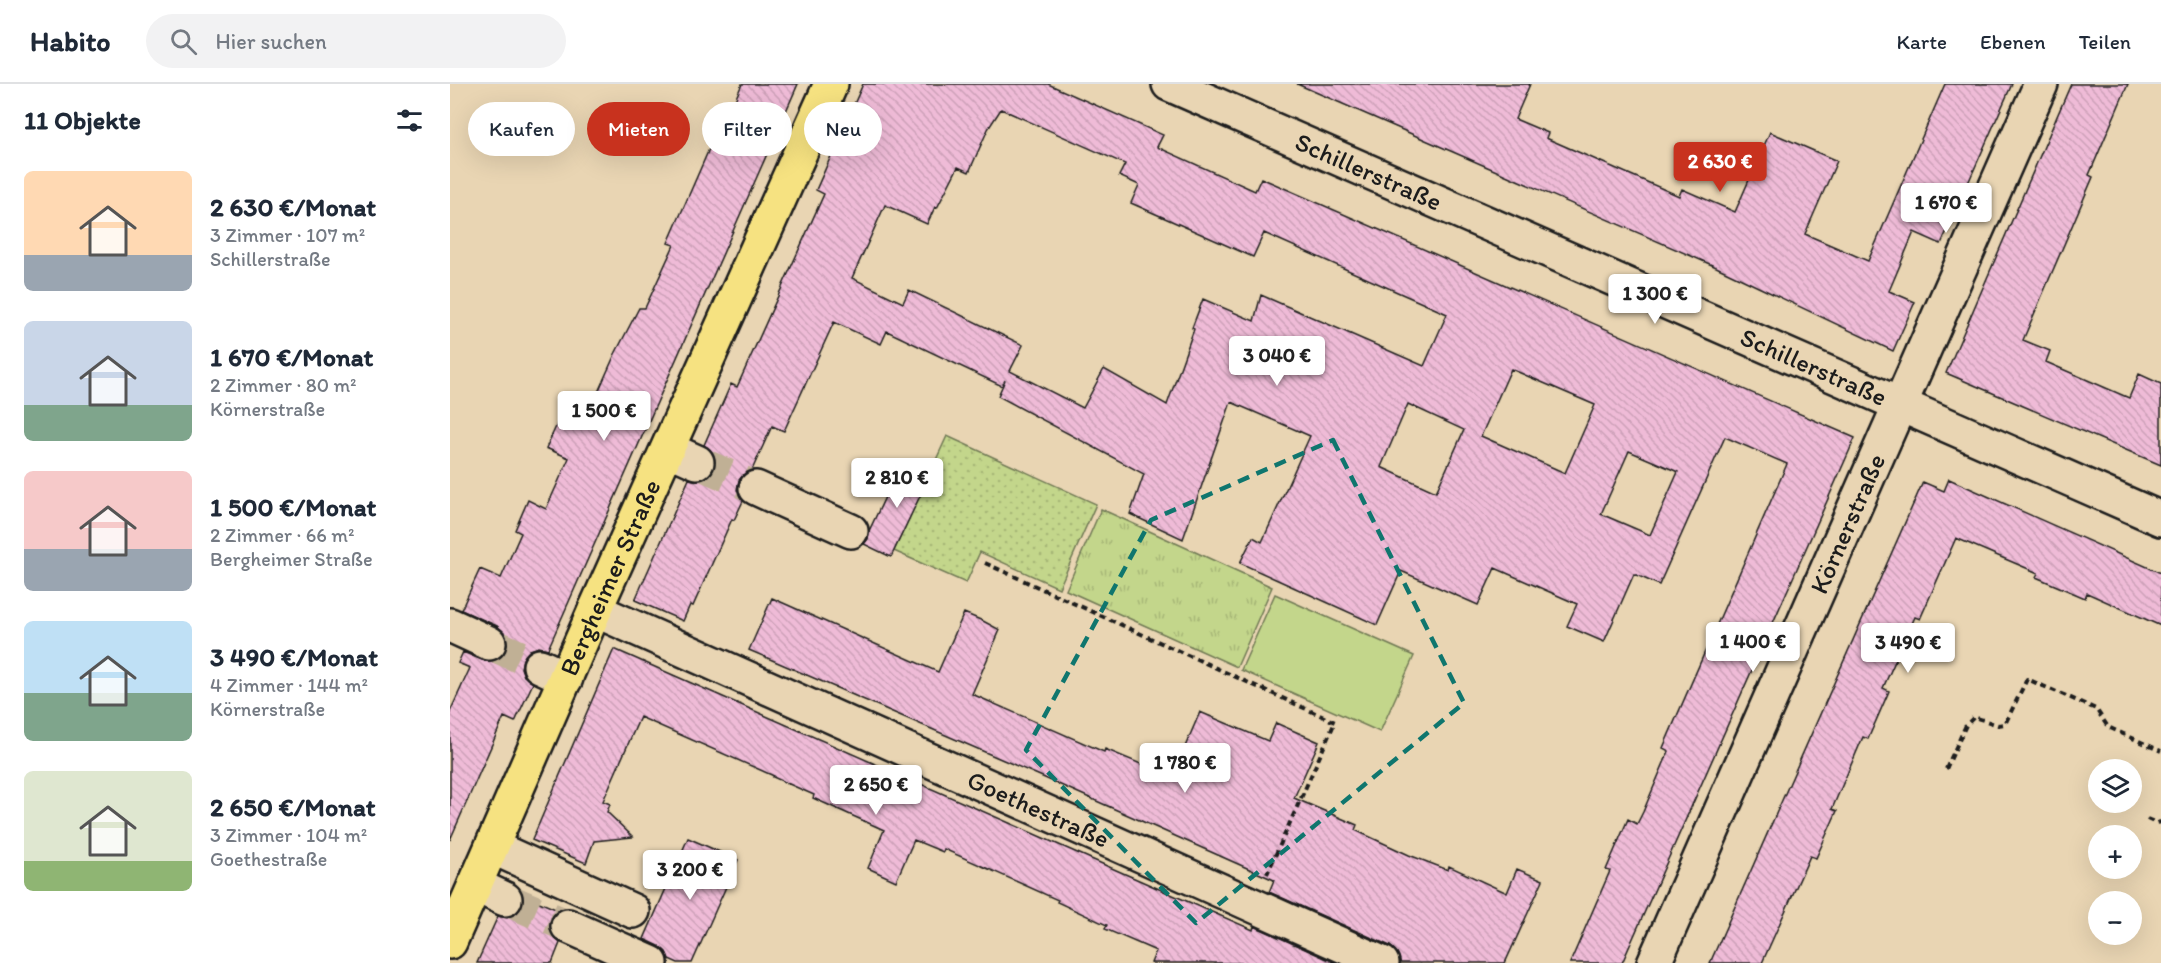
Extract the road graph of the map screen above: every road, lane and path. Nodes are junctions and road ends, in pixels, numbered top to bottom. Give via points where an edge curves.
1 (831, 84) edge
2 (1169, 84) edge
3 (2041, 84) edge
4 (1899, 405) junction
5 (756, 488) tunnel mouth
6 (2161, 519) edge
7 (851, 531) dead end
8 (985, 563) dead end
9 (596, 610) junction
10 (450, 625) edge
11 (489, 643) tunnel mouth
12 (2161, 751) edge
13 (1946, 769) dead end
14 (2146, 819) dead end
15 (2161, 822) edge
16 (492, 847) junction
17 (475, 885) junction
18 (505, 899) tunnel mouth
19 (1253, 906) junction
20 (633, 912) dead end
21 (568, 926) tunnel mouth
22 (450, 942) edge
23 (651, 963) edge
24 (1382, 963) edge
25 (1654, 963) edge

1 - 9 main road, Bergheimer Straße via 683,455
2 - 4 street, Schillerstraße
3 - 4 street, Körnerstraße
4 - 6 street, Schillerstraße
4 - 25 street, Körnerstraße
5 - 7 street
8 - 19 path via 1335,722
9 - 16 main road, Bergheimer Straße via 553,672
9 - 19 street, Goethestraße
10 - 11 street
12 - 13 path via 2108,728 2096,709 2027,679 2005,724 1974,717 1965,724
14 - 15 path
16 - 17 main road, Bergheimer Straße
16 - 20 street
17 - 18 street
17 - 22 main road, Bergheimer Straße
19 - 24 street, Goethestraße
21 - 23 street

